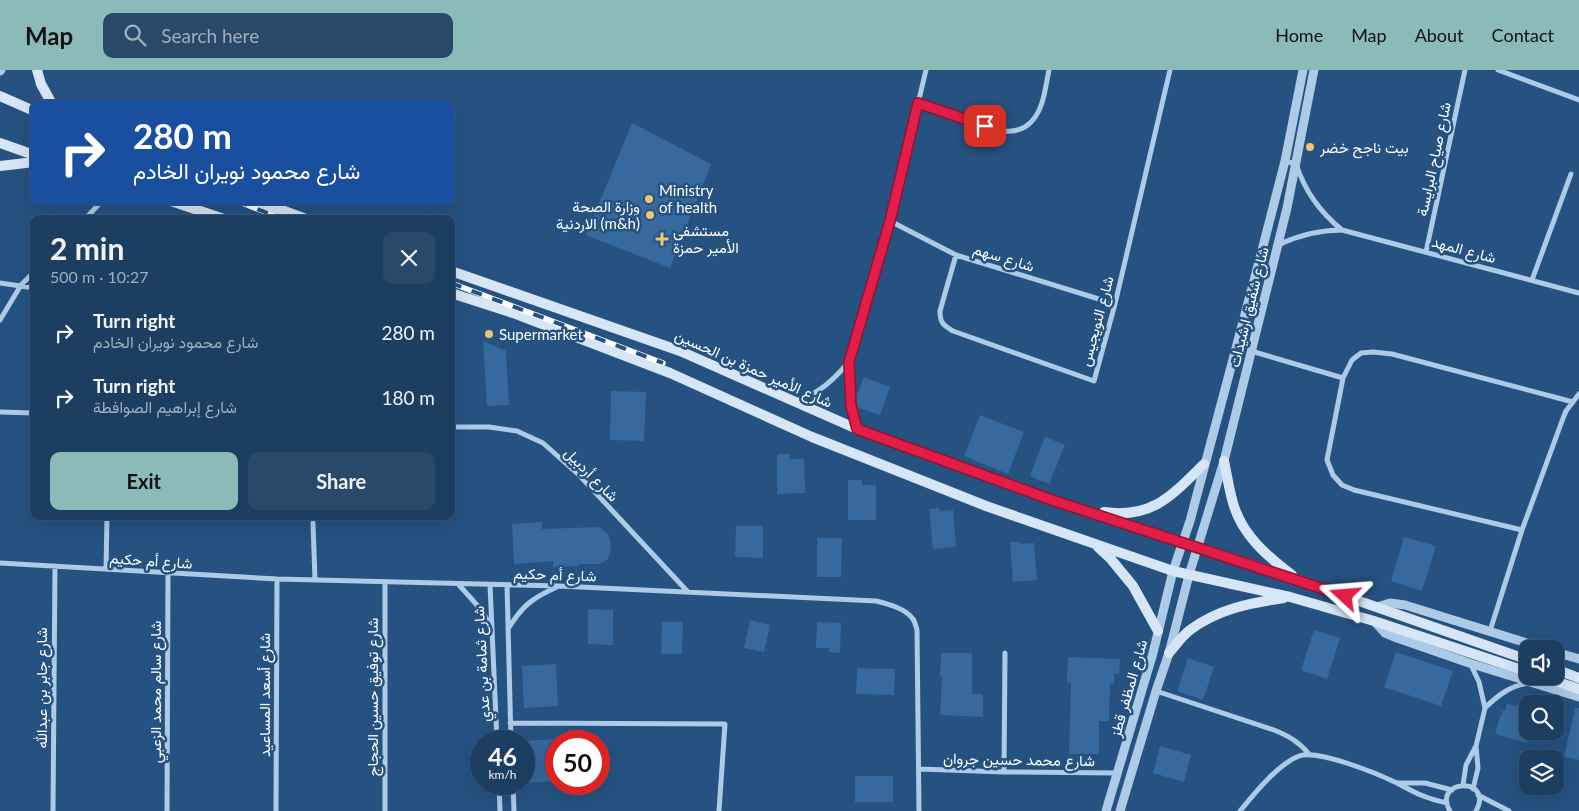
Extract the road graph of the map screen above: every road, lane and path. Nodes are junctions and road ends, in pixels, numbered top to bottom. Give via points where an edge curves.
1 (37, 70) edge
2 (926, 70) edge
3 (1049, 70) edge
4 (1170, 70) edge
5 (1303, 70) edge
6 (1314, 70) edge
7 (1464, 70) edge
8 (1498, 70) edge
9 (0, 96) edge
10 (50, 100) edge
11 (1579, 100) edge
12 (918, 103) junction
13 (30, 109) edge
14 (0, 142) edge
15 (30, 153) edge
16 (1285, 161) junction
17 (30, 162) edge
18 (1296, 164) junction
19 (0, 166) edge
20 (1571, 174) dead end
21 (98, 205) edge
22 (183, 205) edge
23 (268, 205) edge
24 (89, 215) edge
25 (212, 215) edge
26 (295, 215) edge
27 (890, 221) junction
28 (1342, 230) junction
29 (1278, 245) junction
30 (1426, 252) junction
31 (956, 255) junction
32 (455, 272) edge
33 (30, 276) edge
34 (1532, 280) junction
35 (0, 283) edge
36 (21, 285) junction
37 (30, 287) edge
38 (1579, 293) edge
39 (455, 294) edge
40 (1114, 304) junction
41 (0, 320) edge
42 (1250, 351) junction
43 (849, 362) junction
44 (1343, 378) junction
45 (1579, 394) edge
46 (794, 402) junction
47 (1573, 402) junction
48 (0, 412) edge
49 (30, 413) edge
50 (455, 428) edge
51 (857, 429) junction
52 (1224, 461) junction
53 (1204, 464) junction
54 (1080, 509) junction
55 (108, 520) edge
56 (313, 523) dead end
57 (1522, 530) junction
58 (1093, 543) junction
59 (1182, 543) junction
60 (1198, 548) junction
61 (0, 563) edge
62 (55, 566) junction
63 (106, 569) junction
64 (1174, 571) junction
65 (168, 573) junction
66 (1189, 575) junction
67 (276, 579) junction
68 (1296, 579) junction
69 (315, 580) junction
70 (385, 582) junction
71 (459, 584) junction
72 (490, 585) junction
73 (507, 585) junction
74 (559, 586) junction
75 (688, 592) junction
76 (1290, 597) junction
77 (1377, 607) junction
78 (1374, 621) junction
79 (491, 625) junction
80 (508, 630) junction
81 (1158, 631) junction
82 (1490, 631) junction
83 (1519, 640) edge
84 (1005, 653) dead end
85 (1169, 653) junction
86 (1564, 655) edge
87 (1519, 657) edge
88 (1579, 659) edge
89 (1469, 663) junction
90 (1519, 669) edge
91 (1564, 672) edge
92 (1519, 675) edge
93 (1579, 678) edge
94 (1520, 685) edge
95 (1550, 685) edge
96 (1562, 685) edge
97 (1579, 689) edge
98 (1156, 691) junction
99 (1579, 697) edge
100 (1485, 708) junction
101 (510, 723) junction
102 (496, 730) edge
103 (510, 730) edge
104 (1476, 746) junction
105 (1309, 754) junction
106 (920, 768) junction
107 (1004, 772) junction
108 (1117, 773) junction
109 (1398, 783) junction
110 (1463, 785) junction
111 (1474, 789) junction
112 (1452, 790) junction
113 (499, 795) edge
114 (513, 795) edge
115 (1478, 795) junction
116 (1447, 803) junction
117 (53, 811) edge
118 (166, 811) edge
119 (276, 811) edge
120 (385, 811) edge
121 (500, 811) edge
122 (514, 811) edge
123 (719, 811) edge
124 (919, 811) edge
125 (1106, 811) edge
126 (1120, 811) edge
127 (1240, 811) edge
128 (1450, 811) edge
129 (1476, 811) edge
130 (1509, 811) edge

1 - 10 main road
2 - 12 street
3 - 12 street via 1036,116 1030,124 1014,131 985,126
4 - 40 street, شارع النويجيس
5 - 16 street, شارع شفيق ارشيدات
6 - 18 street, شارع شفيق ارشيدات
7 - 30 street, شارع صياح البرايسة
8 - 11 street
9 - 13 main road
12 - 27 street
14 - 15 main road
16 - 18 street
16 - 53 street, شارع شفيق ارشيدات
17 - 19 main road
18 - 28 street, شارع المهد via 1313,201
18 - 29 street, شارع شفيق ارشيدات
20 - 34 street
21 - 24 street
22 - 25 main road
23 - 26 main road
27 - 31 street, شارع سهم
27 - 43 street
28 - 29 street, شارع المهد via 1303,234
28 - 30 street, شارع المهد
29 - 42 street, شارع شفيق ارشيدات
30 - 34 street, شارع المهد
31 - 40 street, شارع سهم
31 - 40 street, شارع النويجيس via 940,311 944,325 1094,381
32 - 46 main road, شارع الأمير حمزة بن الحسين via 680,351
33 - 36 street
34 - 38 street, شارع المهد
35 - 36 street
36 - 37 street
36 - 41 street
39 - 58 main road via 670,373 939,488
42 - 44 street
42 - 52 street, شارع شفيق ارشيدات
43 - 46 street via 823,388
43 - 51 street via 851,406
44 - 47 street via 1352,360 1361,353 1373,352 1392,354
44 - 57 street via 1327,460 1333,475 1342,485
45 - 47 street
46 - 51 main road, شارع الأمير حمزة بن الحسين
47 - 57 street via 1562,422
48 - 49 street
50 - 75 street, شارع أردبيل via 489,427 517,431 543,443 579,475
51 - 54 main road, شارع الأمير حمزة بن الحسين
52 - 60 street, شارع شفيق ارشيدات
52 - 68 main road via 1234,505 1249,535 1266,555
53 - 54 main road via 1166,501 1144,510 1115,514
53 - 59 street, شارع شفيق ارشيدات
54 - 59 main road, شارع الأمير حمزة بن الحسين
55 - 63 street
56 - 69 street
57 - 82 street
58 - 64 main road
58 - 81 main road via 1133,586
59 - 60 main road, شارع الأمير حمزة بن الحسين
59 - 64 street, شارع المظفر قطز
60 - 66 street, شارع المظفر قطز
60 - 68 main road, شارع الأمير حمزة بن الحسين
61 - 62 street, شارع أم حكيم
62 - 63 street, شارع أم حكيم
62 - 117 street, شارع جابر بن عبدالله
63 - 65 street, شارع أم حكيم
64 - 66 main road
64 - 81 street, شارع المظفر قطز
65 - 67 street, شارع أم حكيم
65 - 118 street, شارع سالم محمد الزعبي
66 - 76 main road
66 - 85 street, شارع المظفر قطز
67 - 69 street, شارع أم حكيم
67 - 119 street, شارع أسعد المساعيد
68 - 77 main road, شارع الأمير حمزة بن الحسين
69 - 70 street, شارع أم حكيم
70 - 71 street, شارع أم حكيم
70 - 120 street, شارع توفيق حسين الحجاج
71 - 72 street, شارع أم حكيم
71 - 79 street
72 - 73 street, شارع أم حكيم
72 - 79 street, شارع ثمامة بن عدي
73 - 74 street, شارع أم حكيم
73 - 80 street, شارع ثمامة بن عدي
74 - 75 street, شارع أم حكيم
74 - 80 street via 529,602 516,615
75 - 106 street, شارع أم حكيم via 876,601 894,606 913,618 917,630
76 - 78 main road
76 - 85 main road via 1254,602 1220,613 1188,631
77 - 82 street via 1390,603 1405,605
77 - 87 main road, شارع الأمير حمزة بن الحسين
78 - 89 street via 1391,636
78 - 90 main road
79 - 102 street, شارع ثمامة بن عدي
80 - 101 street, شارع ثمامة بن عدي
81 - 108 street, شارع المظفر قطز
82 - 83 street
84 - 107 street
85 - 98 street, شارع المظفر قطز
86 - 88 street
89 - 92 street
89 - 100 street via 1479,682
91 - 93 main road
94 - 100 street via 1506,690
95 - 99 street
96 - 97 main road
98 - 105 street via 1291,737
98 - 126 street, شارع المظفر قطز
100 - 104 street
101 - 103 street, شارع ثمامة بن عدي
101 - 123 street via 725,724
104 - 110 street via 1466,765
104 - 111 street via 1478,768
105 - 109 street via 1335,759
105 - 127 street via 1278,770
106 - 107 street, شارع محمد حسين جروان
106 - 124 street, شارع أم حكيم
107 - 108 street, شارع محمد حسين جروان
108 - 125 street, شارع المظفر قطز
109 - 112 street via 1425,783
109 - 116 street
110 - 111 street
110 - 112 street
111 - 115 street
112 - 116 street
113 - 121 street
114 - 122 street
115 - 129 street
115 - 130 street
116 - 128 street

